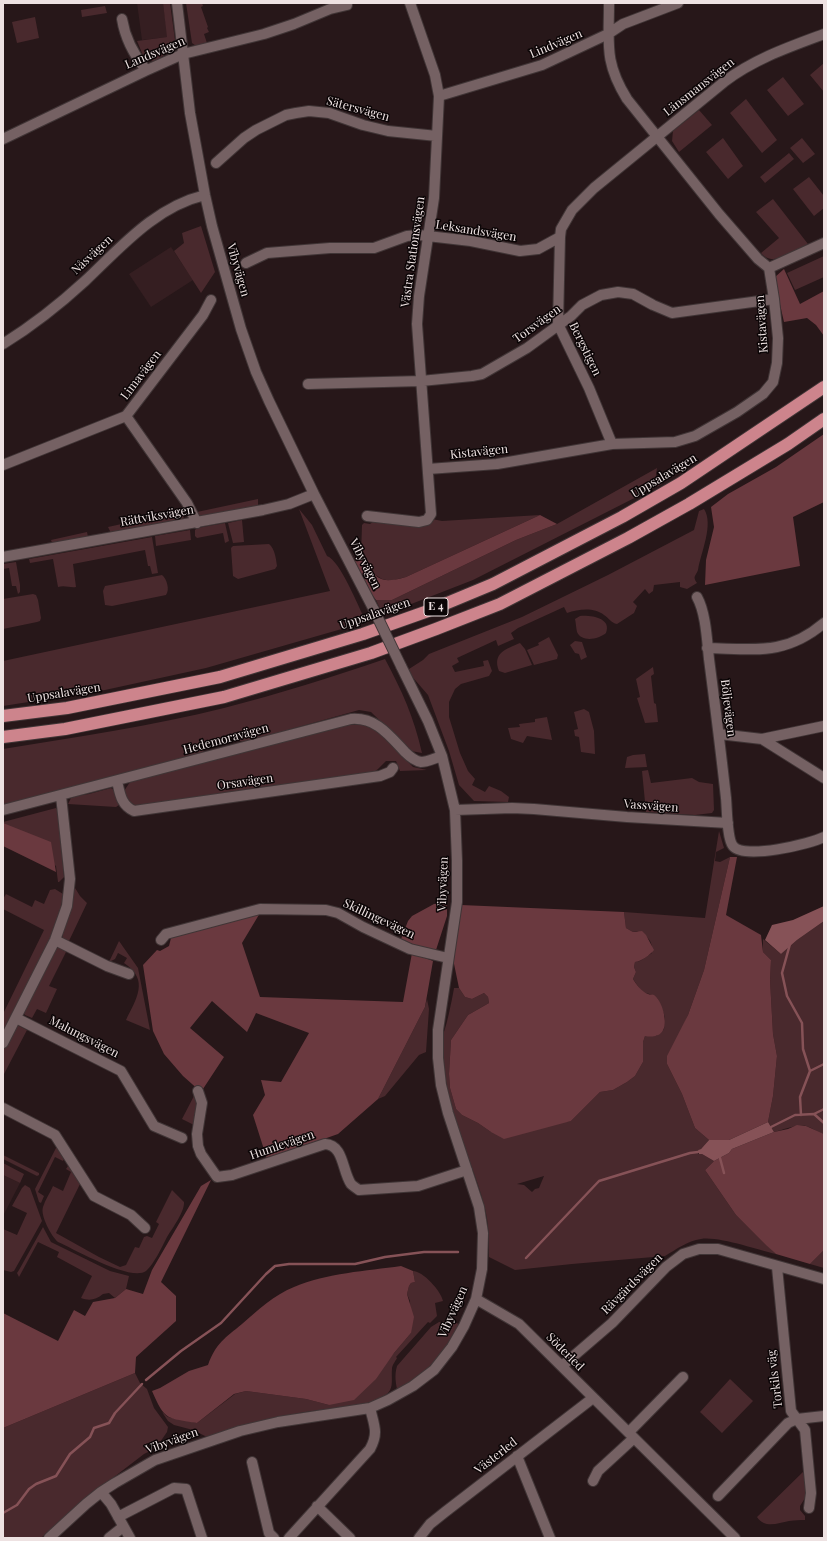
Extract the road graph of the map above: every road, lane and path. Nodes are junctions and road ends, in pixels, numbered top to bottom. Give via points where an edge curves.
1 (177, 3) edge
2 (410, 3) edge
3 (609, 3) edge
4 (678, 3) edge
5 (347, 5) dead end
6 (122, 19) dead end
7 (608, 34) junction
8 (824, 34) edge
9 (183, 54) junction
10 (146, 70) junction
11 (439, 96) junction
12 (437, 136) junction
13 (657, 136) junction
14 (3, 139) edge
15 (216, 163) dead end
16 (205, 195) junction
17 (429, 236) junction
18 (560, 238) junction
19 (824, 243) edge
20 (246, 263) dead end
21 (769, 268) junction
22 (774, 299) junction
23 (211, 300) dead end
24 (558, 324) junction
25 (3, 344) edge
26 (421, 380) junction
27 (308, 384) dead end
28 (824, 387) edge
29 (126, 416) junction
30 (824, 419) edge
31 (612, 444) junction
32 (3, 465) edge
33 (428, 470) junction
34 (314, 494) junction
35 (367, 516) dead end
36 (197, 523) junction
37 (3, 557) edge
38 (697, 597) dead end
39 (824, 623) edge
40 (708, 648) junction
41 (3, 716) edge
42 (824, 726) edge
43 (719, 734) junction
44 (3, 737) edge
45 (762, 739) junction
46 (442, 756) junction
47 (393, 768) dead end
48 (824, 778) edge
49 (117, 781) junction
50 (61, 796) junction
51 (3, 810) edge
52 (455, 810) junction
53 (728, 823) junction
54 (824, 838) edge
55 (55, 940) junction
56 (161, 940) dead end
57 (448, 958) junction
58 (128, 974) dead end
59 (16, 1018) junction
60 (3, 1043) edge
61 (198, 1091) dead end
62 (3, 1108) edge
63 (182, 1138) dead end
64 (467, 1170) junction
65 (145, 1228) dead end
66 (777, 1266) junction
67 (824, 1279) edge
68 (476, 1299) junction
69 (562, 1366) junction
70 (683, 1377) dead end
71 (593, 1398) junction
72 (370, 1408) junction
73 (824, 1416) edge
74 (797, 1419) junction
75 (631, 1435) junction
76 (517, 1456) junction
77 (252, 1462) dead end
78 (593, 1481) dead end
79 (101, 1492) junction
80 (718, 1496) dead end
81 (317, 1506) junction
82 (809, 1508) dead end
83 (118, 1517) junction
84 (123, 1528) junction
85 (49, 1538) edge
86 (109, 1538) edge
87 (130, 1538) edge
88 (202, 1538) edge
89 (274, 1538) edge
90 (289, 1538) edge
91 (350, 1538) edge
92 (419, 1538) edge
93 (550, 1538) edge
94 (735, 1538) edge

1 - 9 street, Vibyvägen
2 - 11 street, Västra Stationsvägen via 435,75
3 - 7 street
4 - 7 street, Lindvägen via 623,24
5 - 9 street, Landsvägen via 264,34
6 - 10 street via 124,32 137,59
7 - 11 street, Lindvägen via 542,65
7 - 13 street via 609,56 618,84
8 - 13 street, Länsmansvägen via 738,71
9 - 10 street, Landsvägen
9 - 16 street, Vibyvägen via 190,113
10 - 14 street, Landsvägen
11 - 12 street, Västra Stationsvägen
12 - 15 street, Sätersvägen via 388,131 329,113 296,113 286,115 256,130
12 - 17 street, Västra Stationsvägen
13 - 18 street via 594,188 572,210 561,229
13 - 21 street via 719,214
16 - 25 street, Nåsvägen via 166,210 133,235 84,282
16 - 34 street, Vibyvägen via 241,329 256,372
17 - 18 street, Leksandsvägen via 520,251 538,249
17 - 20 street, Leksandsvägen via 407,236 374,248 330,248 267,254
17 - 26 street, Västra Stationsvägen via 418,303
18 - 24 street, Bergstigen
19 - 21 street
21 - 22 street, Kistavägen
22 - 24 street, Torsvägen via 672,313 633,294 618,292 591,299
22 - 31 street, Kistavägen via 778,338 777,363 773,382 763,394 695,436 675,442
23 - 29 street, Limavägen via 203,315
24 - 26 street, Torsvägen via 527,348 482,374
24 - 31 street, Bergstigen via 589,388
26 - 27 street, Torsvägen
26 - 33 street, Västra Stationsvägen
28 - 41 highway, Uppsalavägen / E 4 via 681,483 622,517 493,584 428,611 363,634 220,677 67,708
29 - 32 street, Limavägen
29 - 36 street via 188,503
30 - 44 highway, E 4 via 788,444 628,538 500,604 436,630 371,653 224,697 65,729
31 - 33 street, Kistavägen via 497,464
33 - 35 street, Västra Stationsvägen via 431,514 427,520 419,522
34 - 36 street, Rättviksvägen via 289,504
34 - 46 street, Vibyvägen, bridge via 428,720
36 - 37 street, Rättviksvägen
38 - 40 street, Böljevägen
39 - 40 street via 814,632 779,648
40 - 43 street, Böljevägen
42 - 45 street
43 - 45 street
43 - 53 street, Böljevägen
45 - 48 street
46 - 49 street, Hedemoravägen via 417,761 377,724 359,718
46 - 52 street, Vibyvägen
47 - 49 street, Orsavägen via 380,776 134,811 122,802
49 - 50 street, Hedemoravägen
50 - 51 street, Hedemoravägen
50 - 55 street via 70,889 68,906
52 - 53 street, Vassvägen via 534,809 627,818
52 - 57 street, Vibyvägen via 457,902
53 - 54 street via 732,845 742,851 777,850
55 - 58 street
55 - 59 street
56 - 57 street, Skillingevägen via 166,934 260,909 326,910 338,912 362,927 410,948
57 - 64 street, Vibyvägen via 438,1030 438,1058 448,1113
59 - 60 street
59 - 63 street, Malungsvägen via 121,1071 154,1126
61 - 64 street, Humlevägen via 202,1103 197,1134 198,1146 218,1177 232,1175 325,1144 332,1144 338,1150 351,1184 359,1190 418,1186
62 - 65 street via 55,1135 94,1196 131,1214
64 - 68 street, Vibyvägen via 479,1207 483,1233 482,1269
66 - 67 street, Rävgärdsvägen
66 - 69 street, Rävgärdsvägen via 718,1249 699,1249 683,1254 666,1267 612,1323
66 - 74 street, Torkils väg via 788,1396 791,1411
68 - 69 street, Söderled via 519,1324
68 - 72 street, Vibyvägen via 452,1347 434,1370 413,1386
69 - 71 street, Söderled
70 - 75 street
71 - 75 street, Söderled
71 - 76 street, Västerled
72 - 79 street, Vibyvägen via 278,1422 233,1434 155,1460
72 - 81 street via 376,1434 375,1441
73 - 74 street
74 - 80 street via 788,1423
74 - 82 street, Torkils väg via 805,1430 811,1493
75 - 78 street via 598,1471
75 - 94 street, Söderled
76 - 92 street, Västerled via 430,1524
76 - 93 street
77 - 89 street via 269,1533
79 - 83 street
79 - 85 street, Vibyvägen
81 - 90 street
81 - 91 street
83 - 84 street
83 - 88 street via 174,1488 186,1489
84 - 86 street
84 - 87 street

